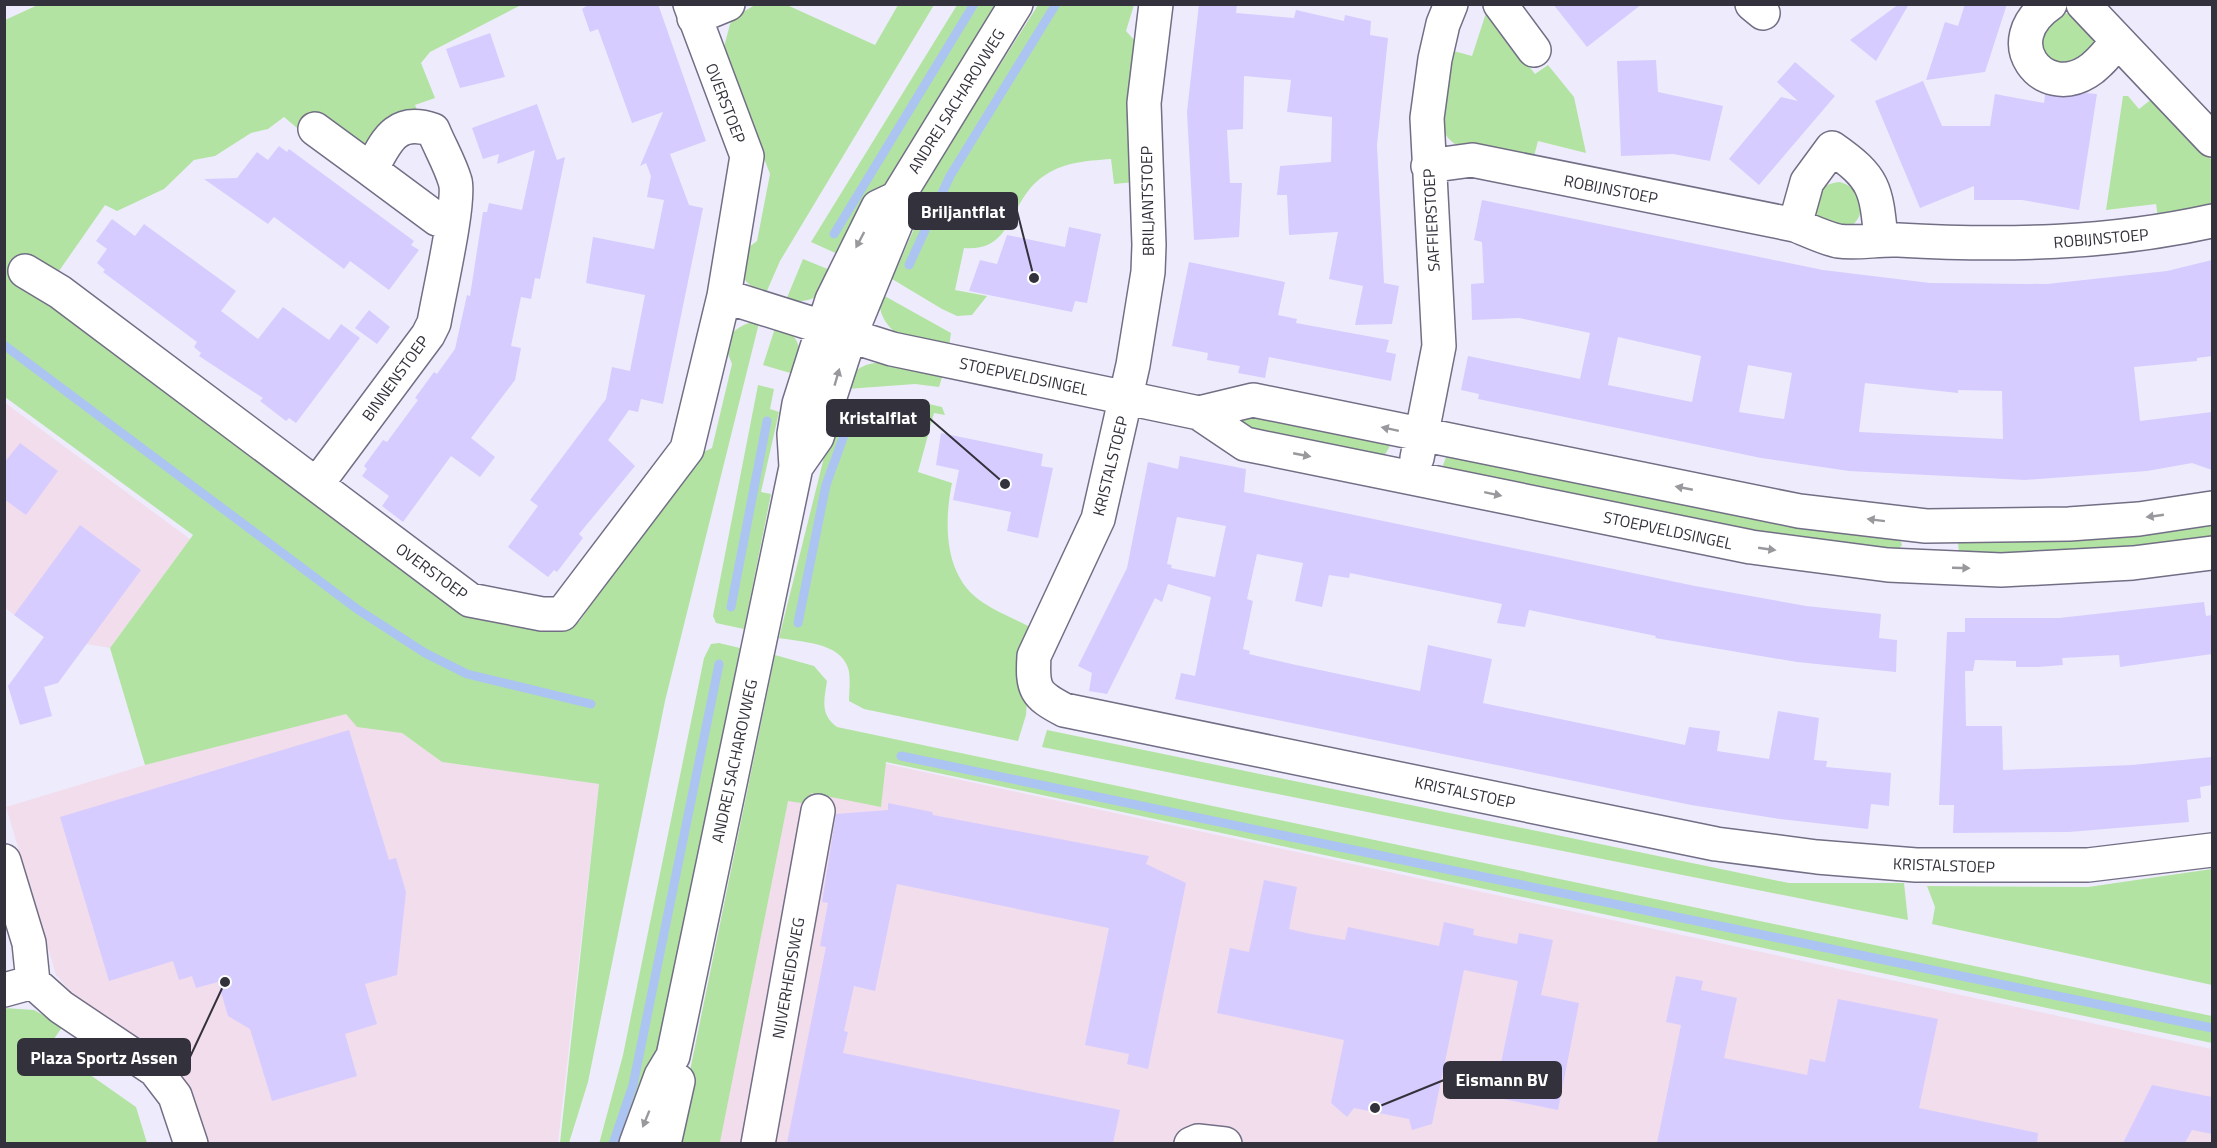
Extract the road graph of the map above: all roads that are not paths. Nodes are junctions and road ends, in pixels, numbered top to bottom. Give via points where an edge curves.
1 (728, 4) edge
2 (1016, 4) edge
3 (1156, 4) edge
4 (1451, 4) edge
5 (1500, 4) edge
6 (2050, 4) edge
7 (2083, 4) edge
8 (692, 11) edge
9 (2117, 42) junction
10 (1534, 50) dead end
11 (315, 129) dead end
12 (2212, 140) edge
13 (1428, 166) junction
14 (371, 170) junction
15 (2212, 221) edge
16 (451, 224) junction
17 (1795, 225) junction
18 (1881, 239) junction
19 (25, 271) dead end
20 (724, 296) junction
21 (836, 333) junction
22 (1126, 397) junction
23 (1199, 413) junction
24 (1421, 436) junction
25 (1412, 477) junction
26 (317, 484) junction
27 (2212, 508) edge
28 (1926, 526) junction
29 (2212, 553) edge
30 (1927, 567) junction
31 (818, 811) dead end
32 (2212, 850) edge
33 (4, 861) edge
34 (19, 986) edge
35 (673, 1056) junction
36 (190, 1143) edge
37 (636, 1143) edge
38 (664, 1143) edge
39 (758, 1143) edge
40 (1191, 1143) edge
41 (1225, 1143) edge

1 - 8 street, OVERSTOEP
2 - 21 street, ANDREJ SACHAROVWEG via 897,198 898,216
3 - 22 street, BRILJANTSTOEP via 1144,103 1148,272
4 - 13 street, SAFFIERSTOEP via 1430,84
5 - 10 street
6 - 9 street via 2032,22 2024,50 2030,64 2046,75 2069,79 2086,73
7 - 9 street
8 - 20 street, OVERSTOEP via 747,156
9 - 12 street
11 - 14 street
13 - 17 street, ROBIJNSTOEP via 1472,160
13 - 24 street, SAFFIERSTOEP via 1439,346
14 - 16 street via 437,219
14 - 16 street, BINNENSTOEP via 390,136 398,130 419,125 433,130 456,182
15 - 18 street, ROBIJNSTOEP via 2096,241 1986,245
16 - 26 street, BINNENSTOEP via 434,323 428,335
17 - 18 street, ROBIJNSTOEP via 1838,241
17 - 18 street via 1807,182 1832,148 1870,181 1877,197
19 - 26 street, OVERSTOEP via 60,292
20 - 21 street
20 - 26 street, OVERSTOEP via 687,449 562,614 542,614 470,600
21 - 22 street, STOEPVELDSINGEL via 912,354
21 - 35 street, ANDREJ SACHAROVWEG via 817,437 796,467
22 - 23 street, STOEPVELDSINGEL
22 - 32 street, KRISTALSTOEP via 1098,519 1034,656 1035,688 1043,699 1064,710 1705,842 1817,857 1916,865 2088,865
24 -> 23 street, STOEPVELDSINGEL via 1253,400
23 -> 25 street, STOEPVELDSINGEL via 1245,444
24 - 25 street
28 -> 24 street, STOEPVELDSINGEL via 1799,511
25 -> 30 street, STOEPVELDSINGEL via 1751,547
27 -> 28 street, STOEPVELDSINGEL via 2069,524
28 - 30 street
30 -> 29 street, STOEPVELDSINGEL via 2044,568
31 - 39 street, NIJVERHEIDSWEG
33 - 34 street via 28,943
34 - 36 street via 61,1007 155,1070 175,1096
35 -> 37 street, ANDREJ SACHAROVWEG via 661,1076
35 - 38 street, ANDREJ SACHAROVWEG via 678,1080
40 - 41 street

